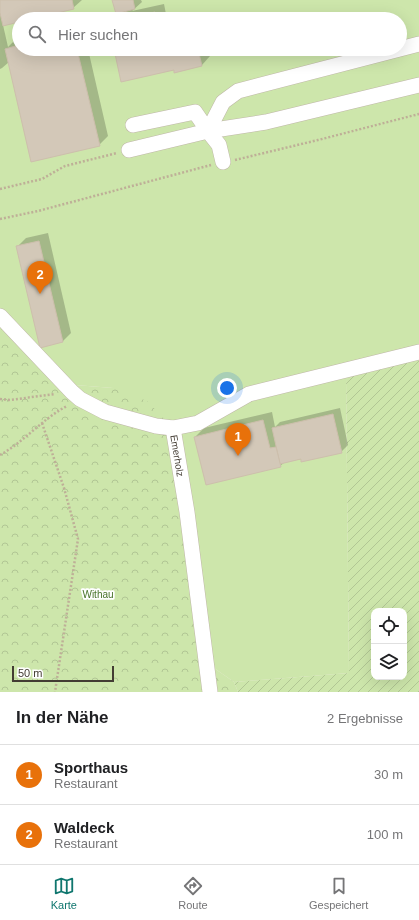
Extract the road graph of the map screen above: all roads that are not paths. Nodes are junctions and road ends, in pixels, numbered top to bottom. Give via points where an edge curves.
1 (419, 44) edge
2 (407, 47) edge
3 (374, 56) edge
4 (419, 85) edge
5 (133, 125) dead end
6 (208, 131) junction
7 (129, 150) road end
8 (223, 162) dead end
9 (0, 316) edge
10 (419, 352) edge
11 (173, 428) junction
12 (210, 692) edge

1 - 2 lane
3 - 6 lane via 238,92 224,102
4 - 6 lane via 266,122
5 - 6 lane via 195,112
6 - 7 lane
6 - 8 lane via 219,146
9 - 11 lane via 76,396 105,412
10 - 11 lane, Emerholz via 249,394 198,423
11 - 12 lane, Emerholz via 187,512

